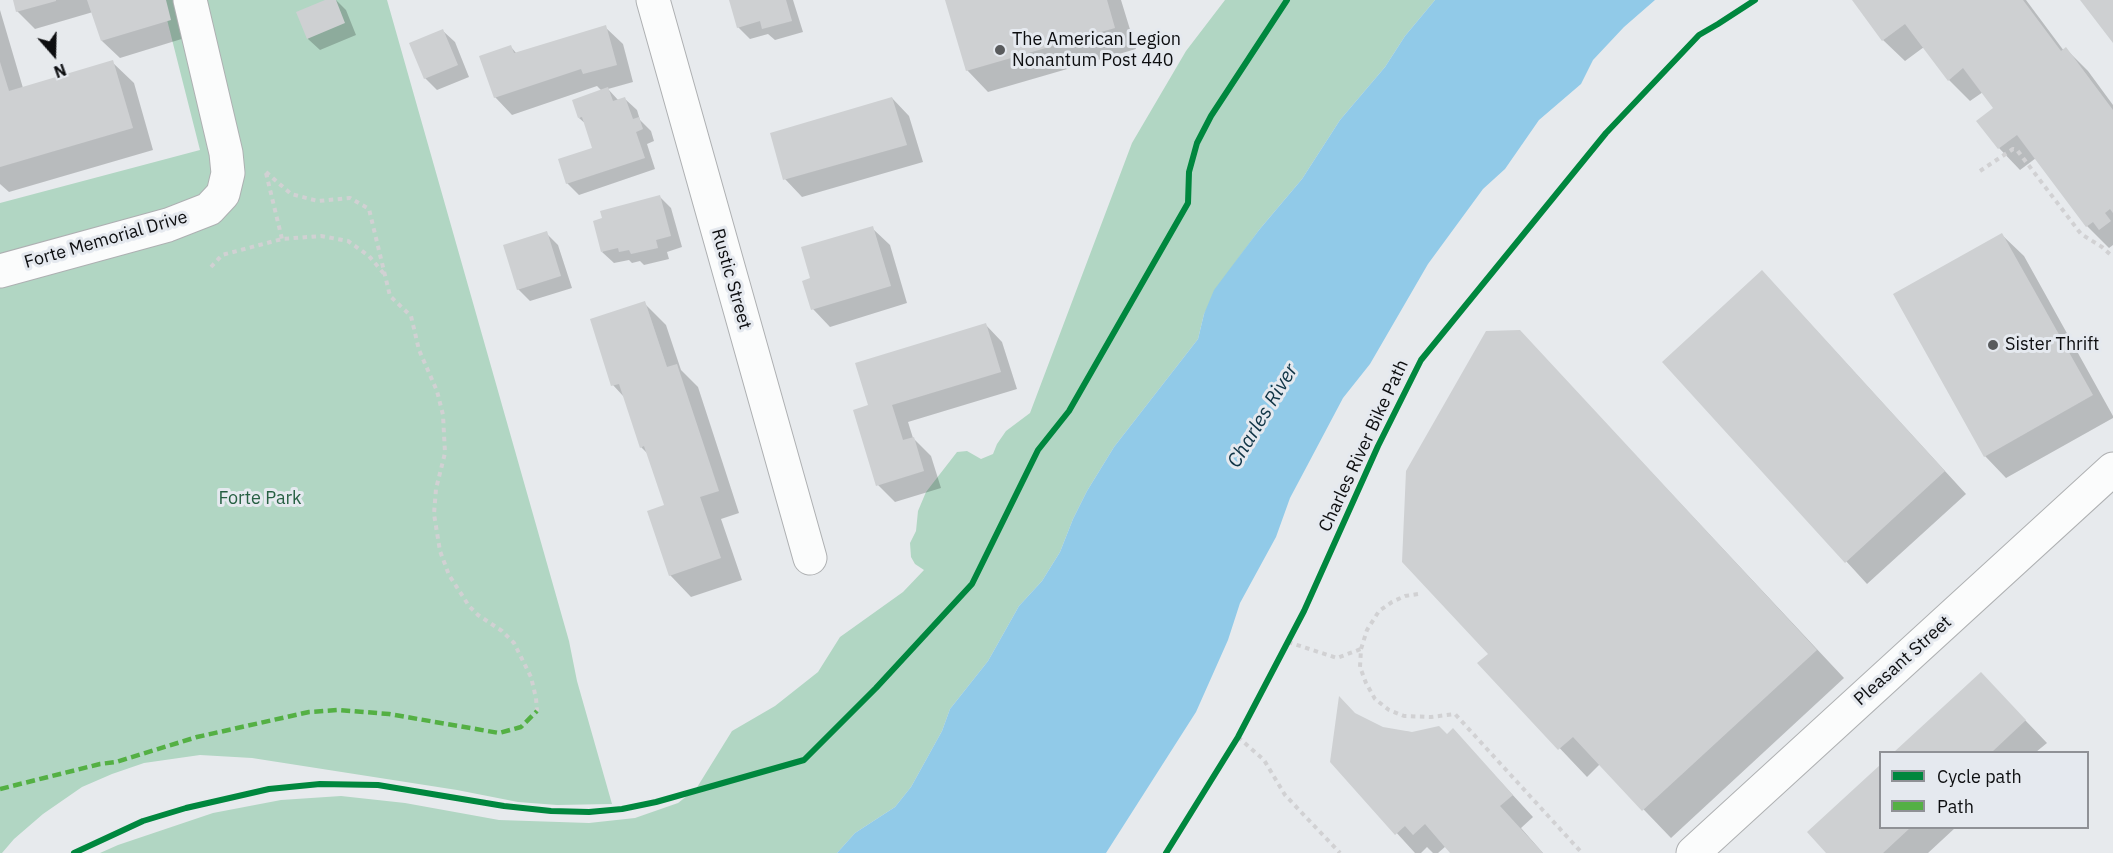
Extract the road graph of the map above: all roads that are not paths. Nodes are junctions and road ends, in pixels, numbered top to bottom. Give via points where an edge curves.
1 (190, 0) edge
2 (653, 0) edge
3 (0, 271) edge
4 (2113, 469) edge
5 (810, 558) dead end
6 (1693, 853) edge

1 - 3 street, Forte Memorial Drive via 226,153 228,173 223,194 208,209 168,225
2 - 5 street, Rustic Street
4 - 6 street, Pleasant Street

